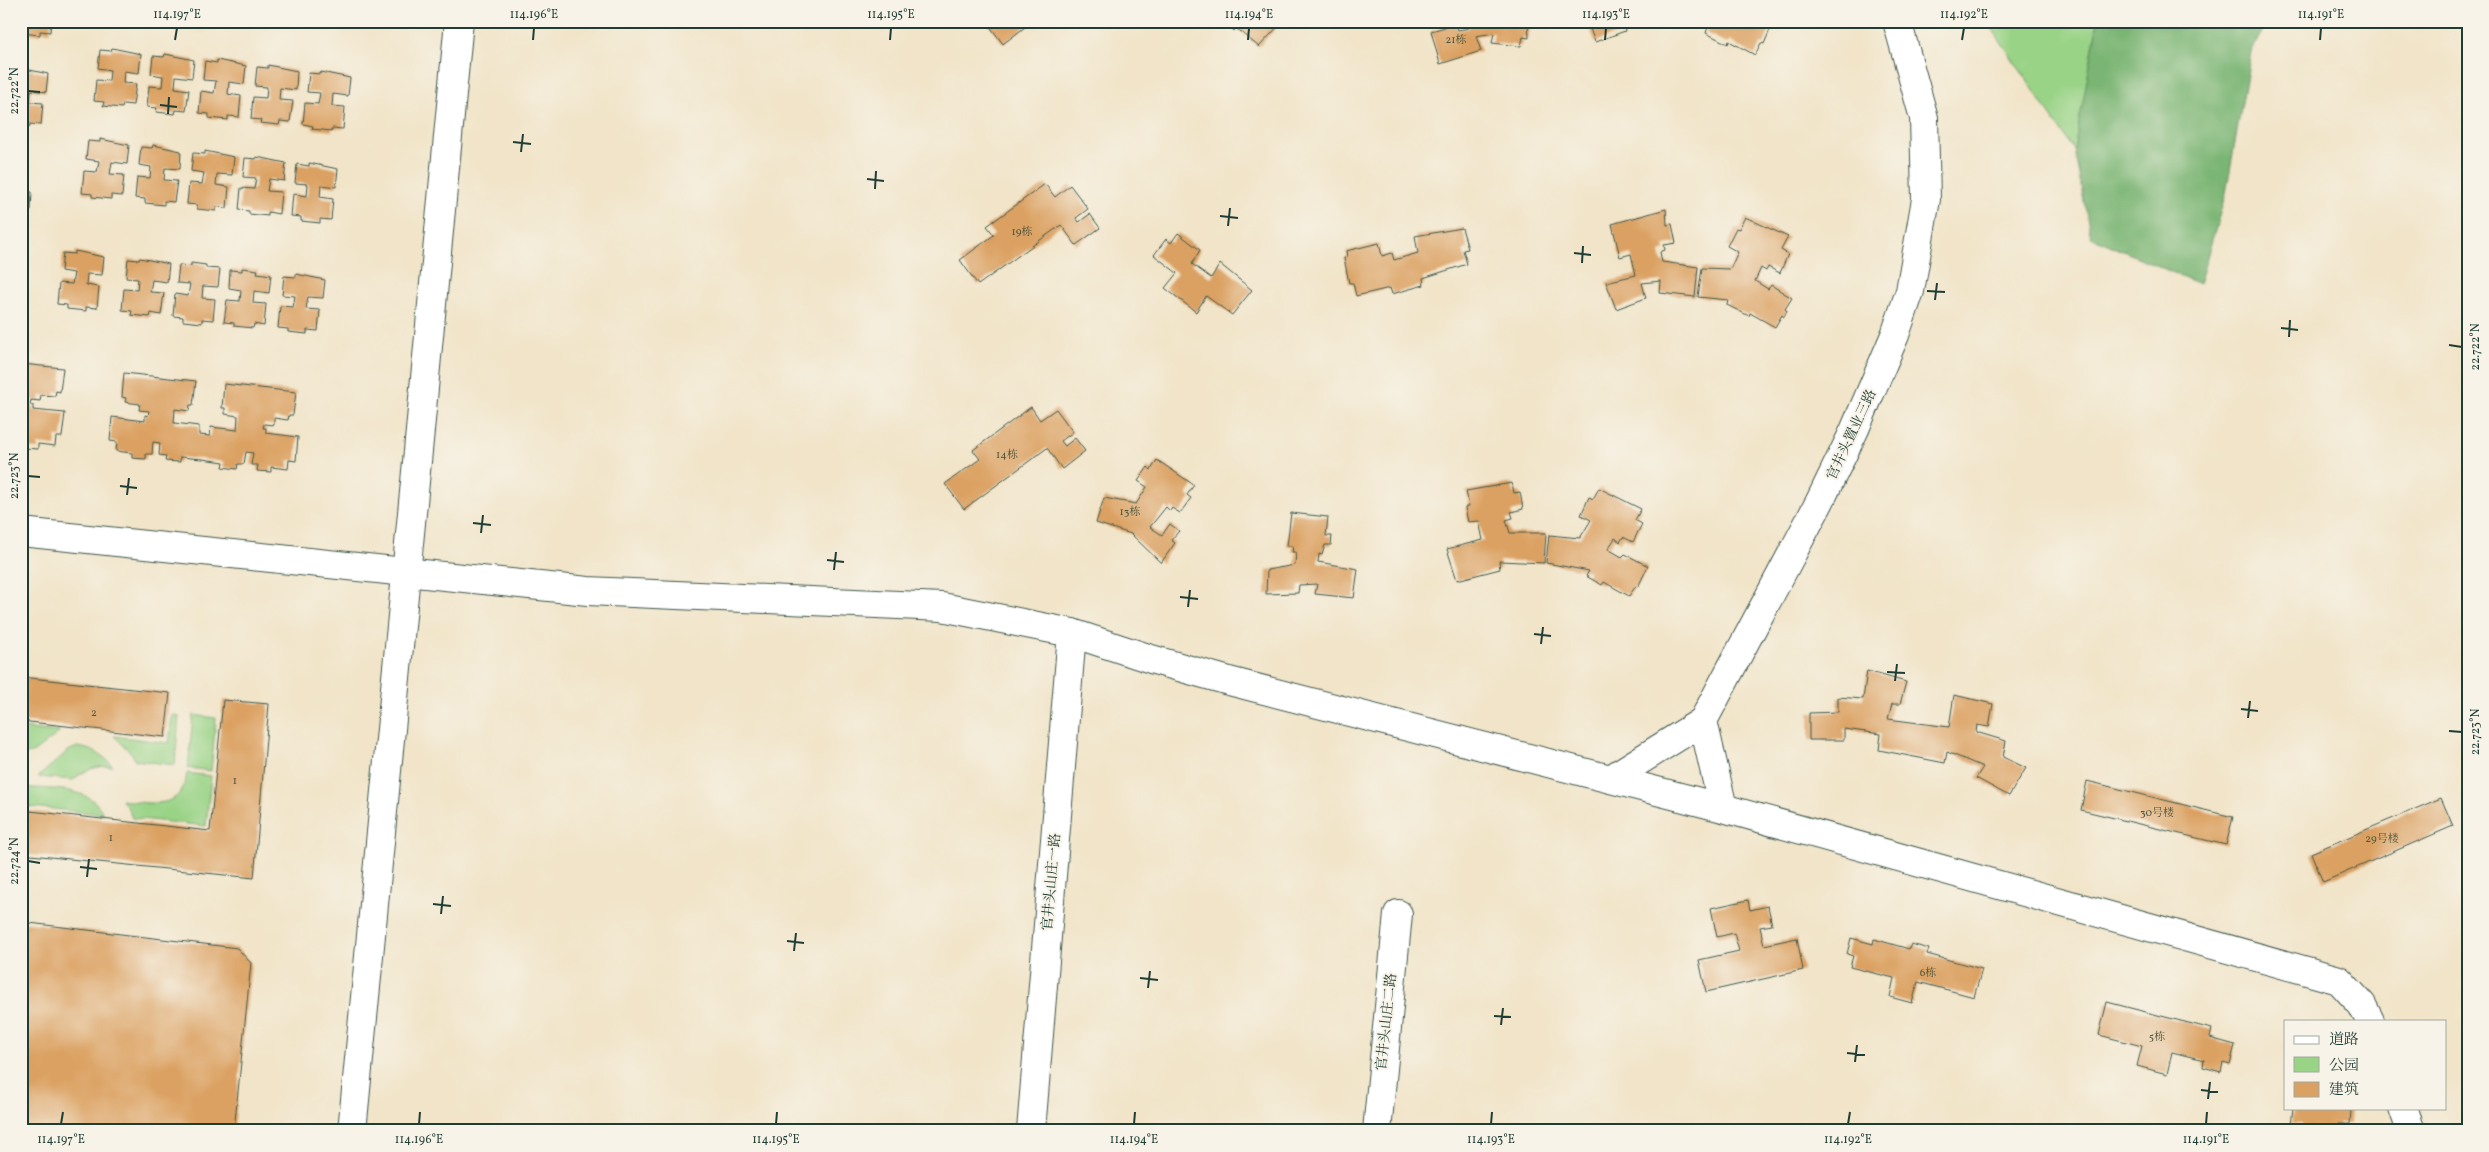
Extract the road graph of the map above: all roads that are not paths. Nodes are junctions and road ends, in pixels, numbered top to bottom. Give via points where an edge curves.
1 (459, 21) edge
2 (1898, 21) edge
3 (21, 532) edge
4 (407, 573) junction
5 (1072, 633) junction
6 (1703, 721) junction
7 (1612, 778) junction
8 (1723, 808) junction
9 (1398, 914) dead end
10 (2370, 1020) edge
11 (2404, 1110) edge
12 (352, 1131) edge
13 (1031, 1131) edge
14 (1377, 1131) edge
15 (2411, 1131) edge

1 - 4 street
2 - 6 street, 官井头置业三路 via 1924,118 1926,200 1910,291 1854,431 1780,580
3 - 4 street
4 - 5 street via 588,591 942,607
4 - 12 street
5 - 7 street via 1230,681
5 - 13 street, 官井头山庄一路
6 - 7 street, 官井头置业三路
6 - 8 street
7 - 8 street
8 - 10 street via 2339,980 2362,1005
9 - 14 street, 官井头山庄二路
11 - 15 street

